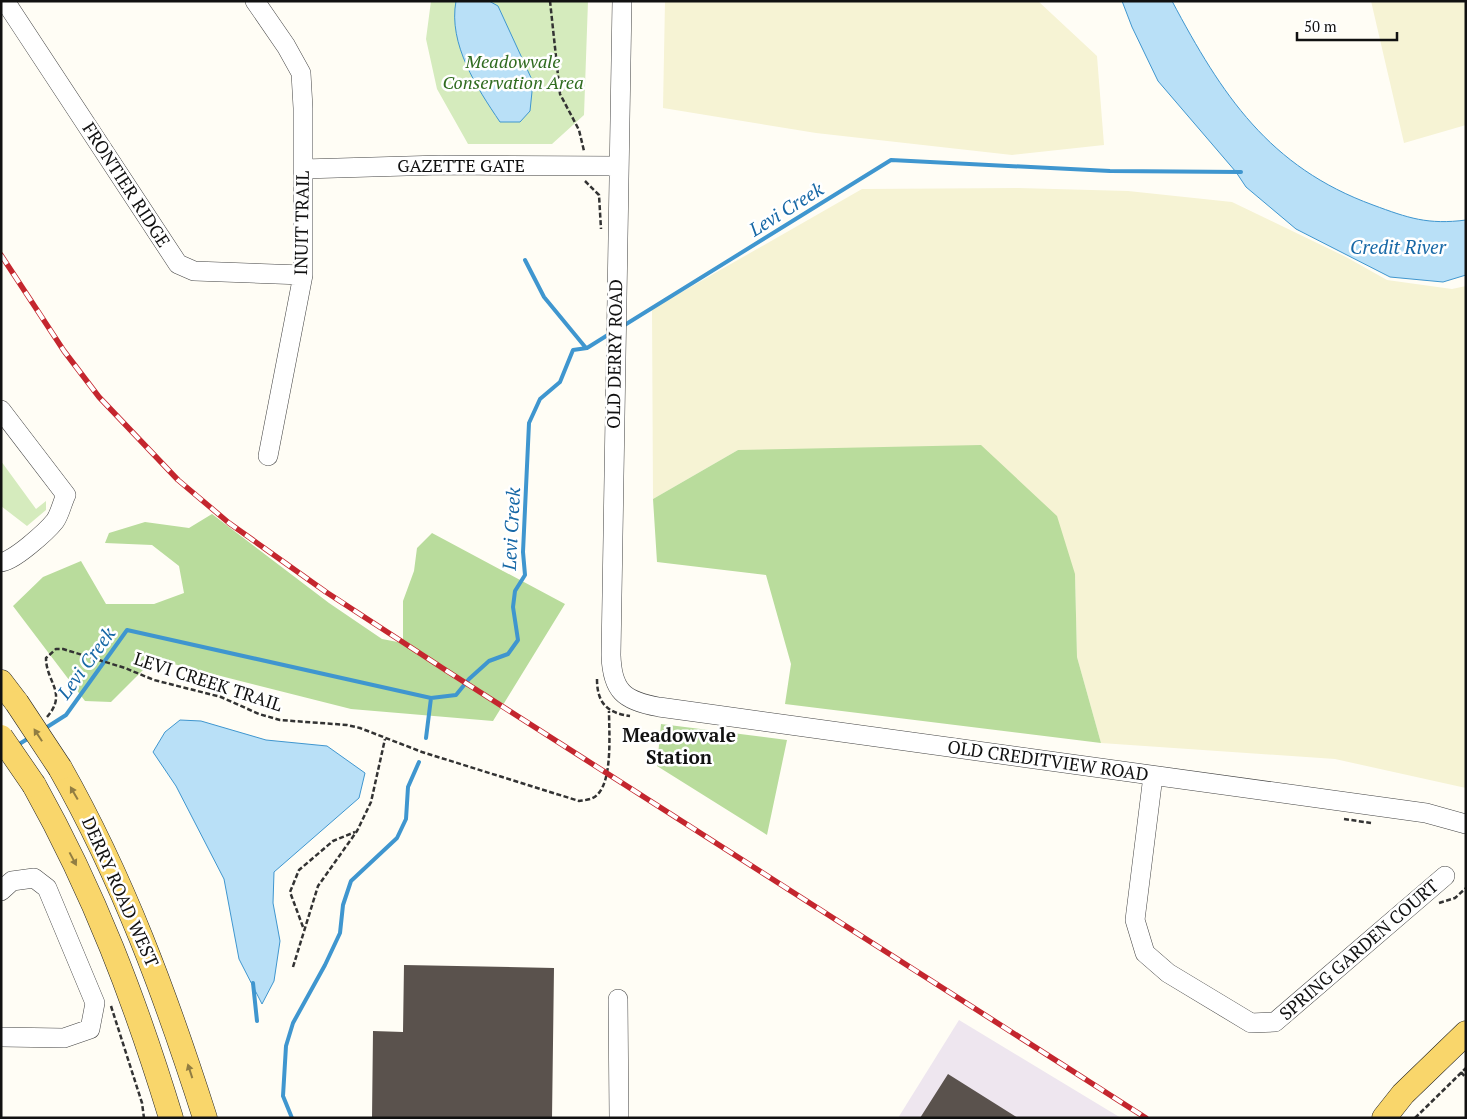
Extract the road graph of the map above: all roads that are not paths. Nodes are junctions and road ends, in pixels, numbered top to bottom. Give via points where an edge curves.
1 (4, 1) edge
2 (256, 1) edge
3 (622, 1) edge
4 (619, 166) junction
5 (303, 169) junction
6 (303, 275) junction
7 (1, 410) edge
8 (268, 456) dead end
9 (1, 562) edge
10 (1, 682) edge
11 (631, 700) joint
12 (1, 737) edge
13 (1153, 776) junction
14 (1466, 824) edge
15 (1445, 876) dead end
16 (1, 891) edge
17 (618, 999) dead end
18 (1466, 1033) edge
19 (1, 1036) edge
20 (171, 1118) edge
21 (205, 1118) edge
22 (619, 1118) edge
23 (1384, 1118) edge

1 - 6 street, FRONTIER RIDGE via 178,264 194,271
2 - 5 street, INUIT TRAIL via 301,73
3 - 4 street, OLD DERRY ROAD
4 - 5 street, GAZETTE GATE via 441,165
4 - 11 street, OLD DERRY ROAD via 611,671 615,684
5 - 6 street, INUIT TRAIL
6 - 8 street, INUIT TRAIL
7 - 9 street via 66,495 55,521 21,552
21 -> 10 main road, DERRY ROAD WEST, bridge via 137,924 106,852 60,768
11 - 13 street, OLD CREDITVIEW ROAD via 659,707
12 -> 20 main road, DERRY ROAD WEST, bridge via 34,785 78,867 149,1045
13 - 14 street, OLD CREDITVIEW ROAD via 1426,813
13 - 15 street, SPRING GARDEN COURT via 1136,920 1145,953 1168,974 1251,1023 1275,1022
16 - 19 street via 12,881 34,878 47,888 95,1003 90,1029 64,1038
17 - 22 street
18 - 23 main road via 1403,1094

